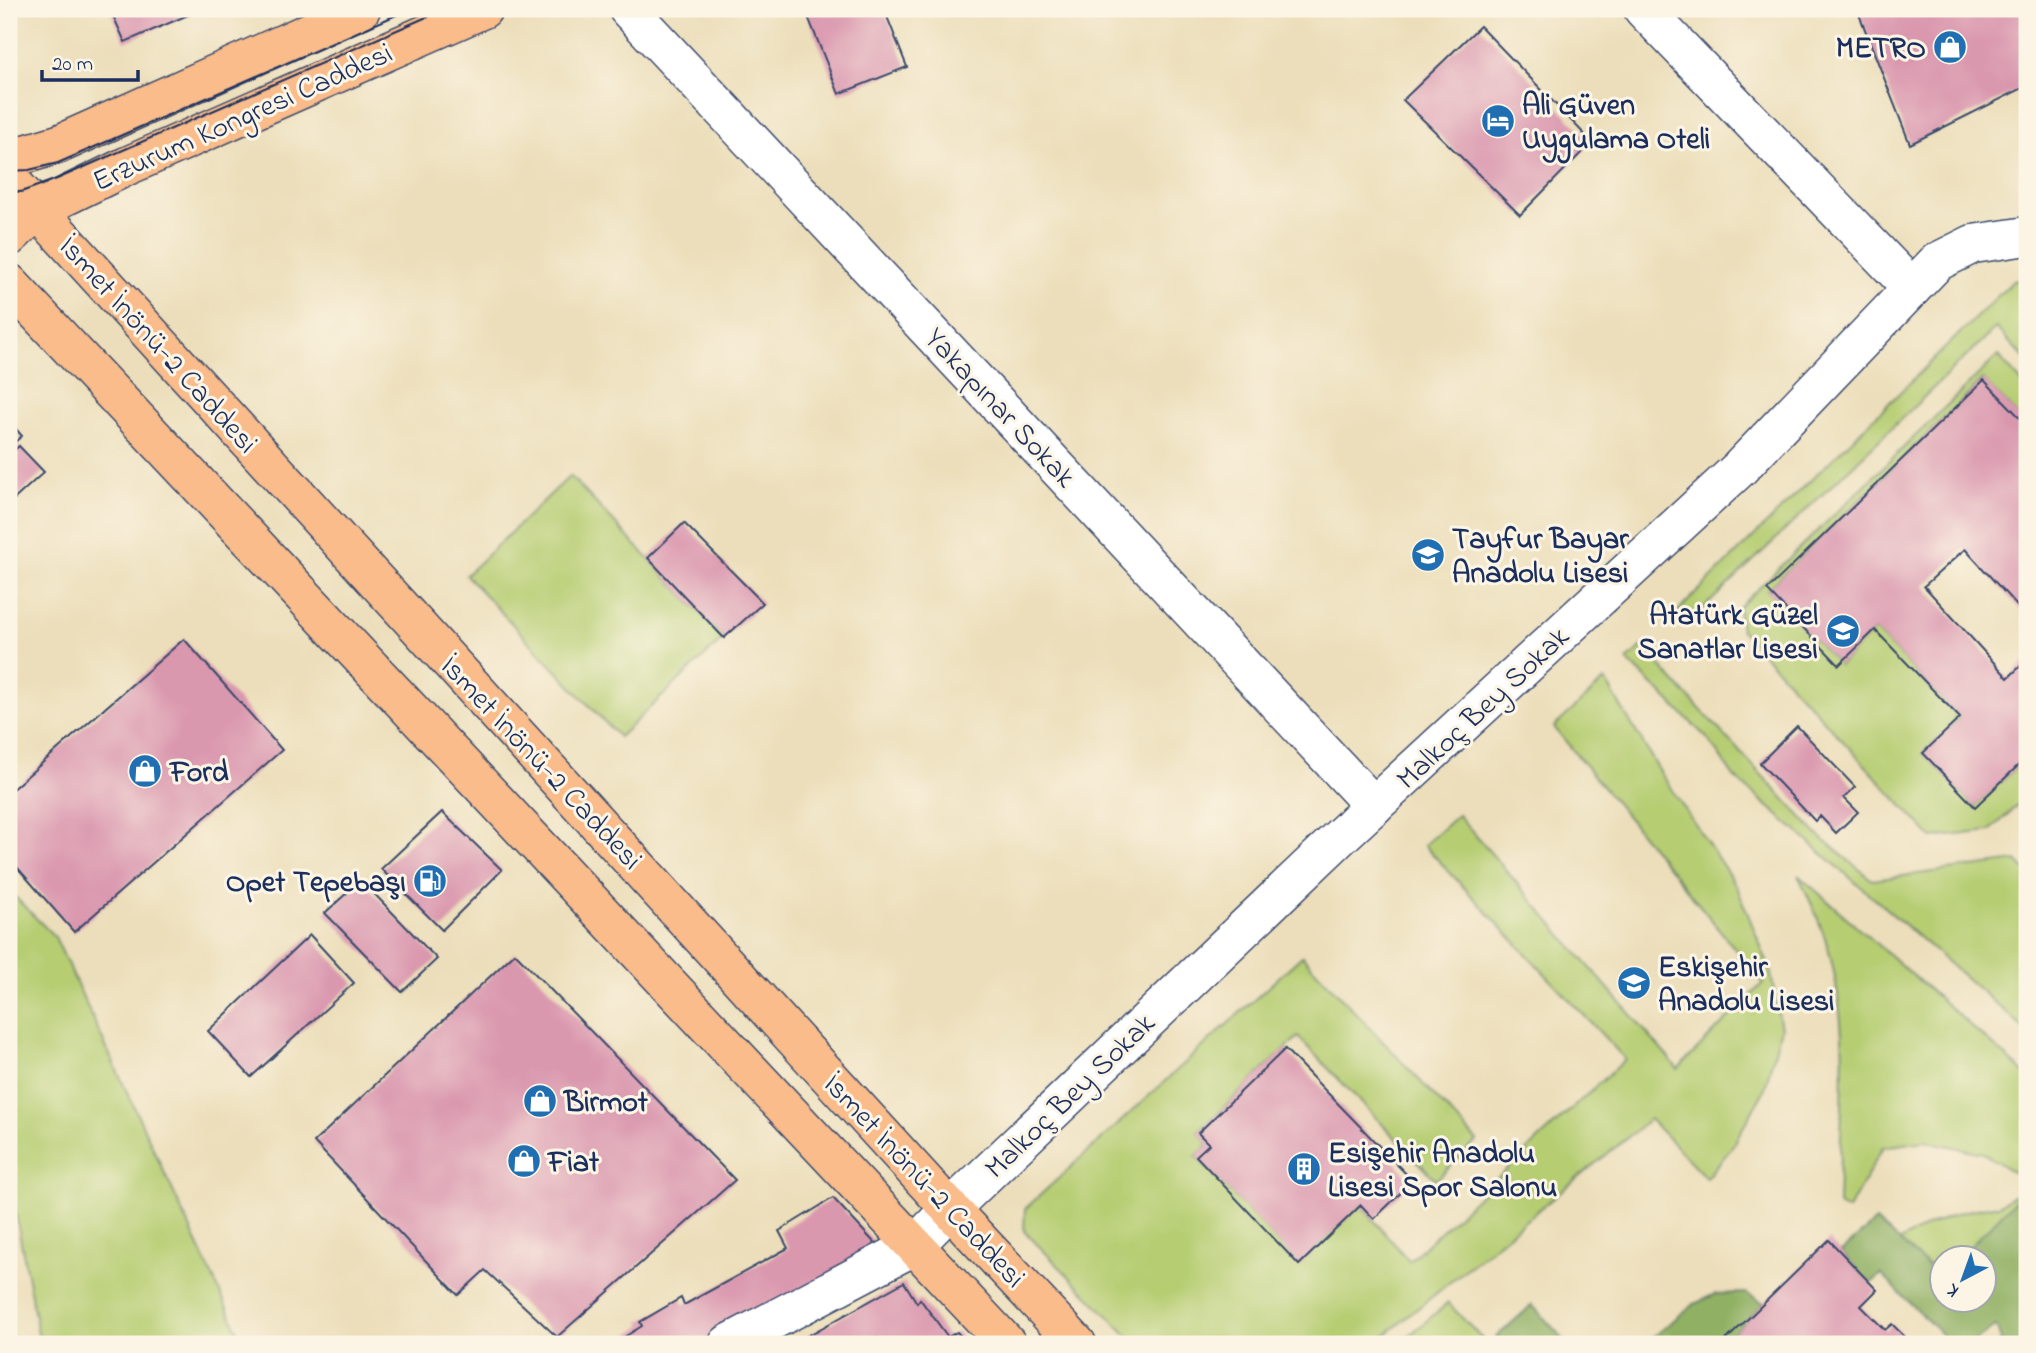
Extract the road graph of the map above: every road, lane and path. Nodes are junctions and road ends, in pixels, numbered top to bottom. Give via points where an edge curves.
1 (360, 9) edge
2 (483, 9) edge
3 (628, 9) edge
4 (1643, 9) edge
5 (9, 159) edge
6 (9, 179) edge
7 (37, 210) junction
8 (2027, 236) edge
9 (9, 237) edge
10 (9, 283) edge
11 (1912, 288) junction
12 (1374, 806) junction
13 (950, 1209) junction
14 (914, 1246) junction
15 (729, 1344) edge
16 (1007, 1344) edge
17 (1077, 1344) edge

1 - 5 main road, Erzurum Kongresi Caddesi via 59,144
2 - 7 main road, Erzurum Kongresi Caddesi
3 - 12 street, Yakapınar Sokak
4 - 11 street
6 - 7 main road, İsmet İnönü-2 Caddesi
7 - 9 main road, Erzurum Kongresi Caddesi
7 - 13 main road, İsmet İnönü-2 Caddesi
8 - 11 street, Malkoç Bey Sokak via 1973,244 1937,262
10 - 14 main road, İsmet İnönü-2 Caddesi
11 - 12 street, Malkoç Bey Sokak via 1739,470
12 - 13 street, Malkoç Bey Sokak
13 - 14 street, Malkoç Bey Sokak
13 - 17 main road, İsmet İnönü-2 Caddesi
14 - 15 street, Malkoç Bey Sokak
14 - 16 main road, İsmet İnönü-2 Caddesi

